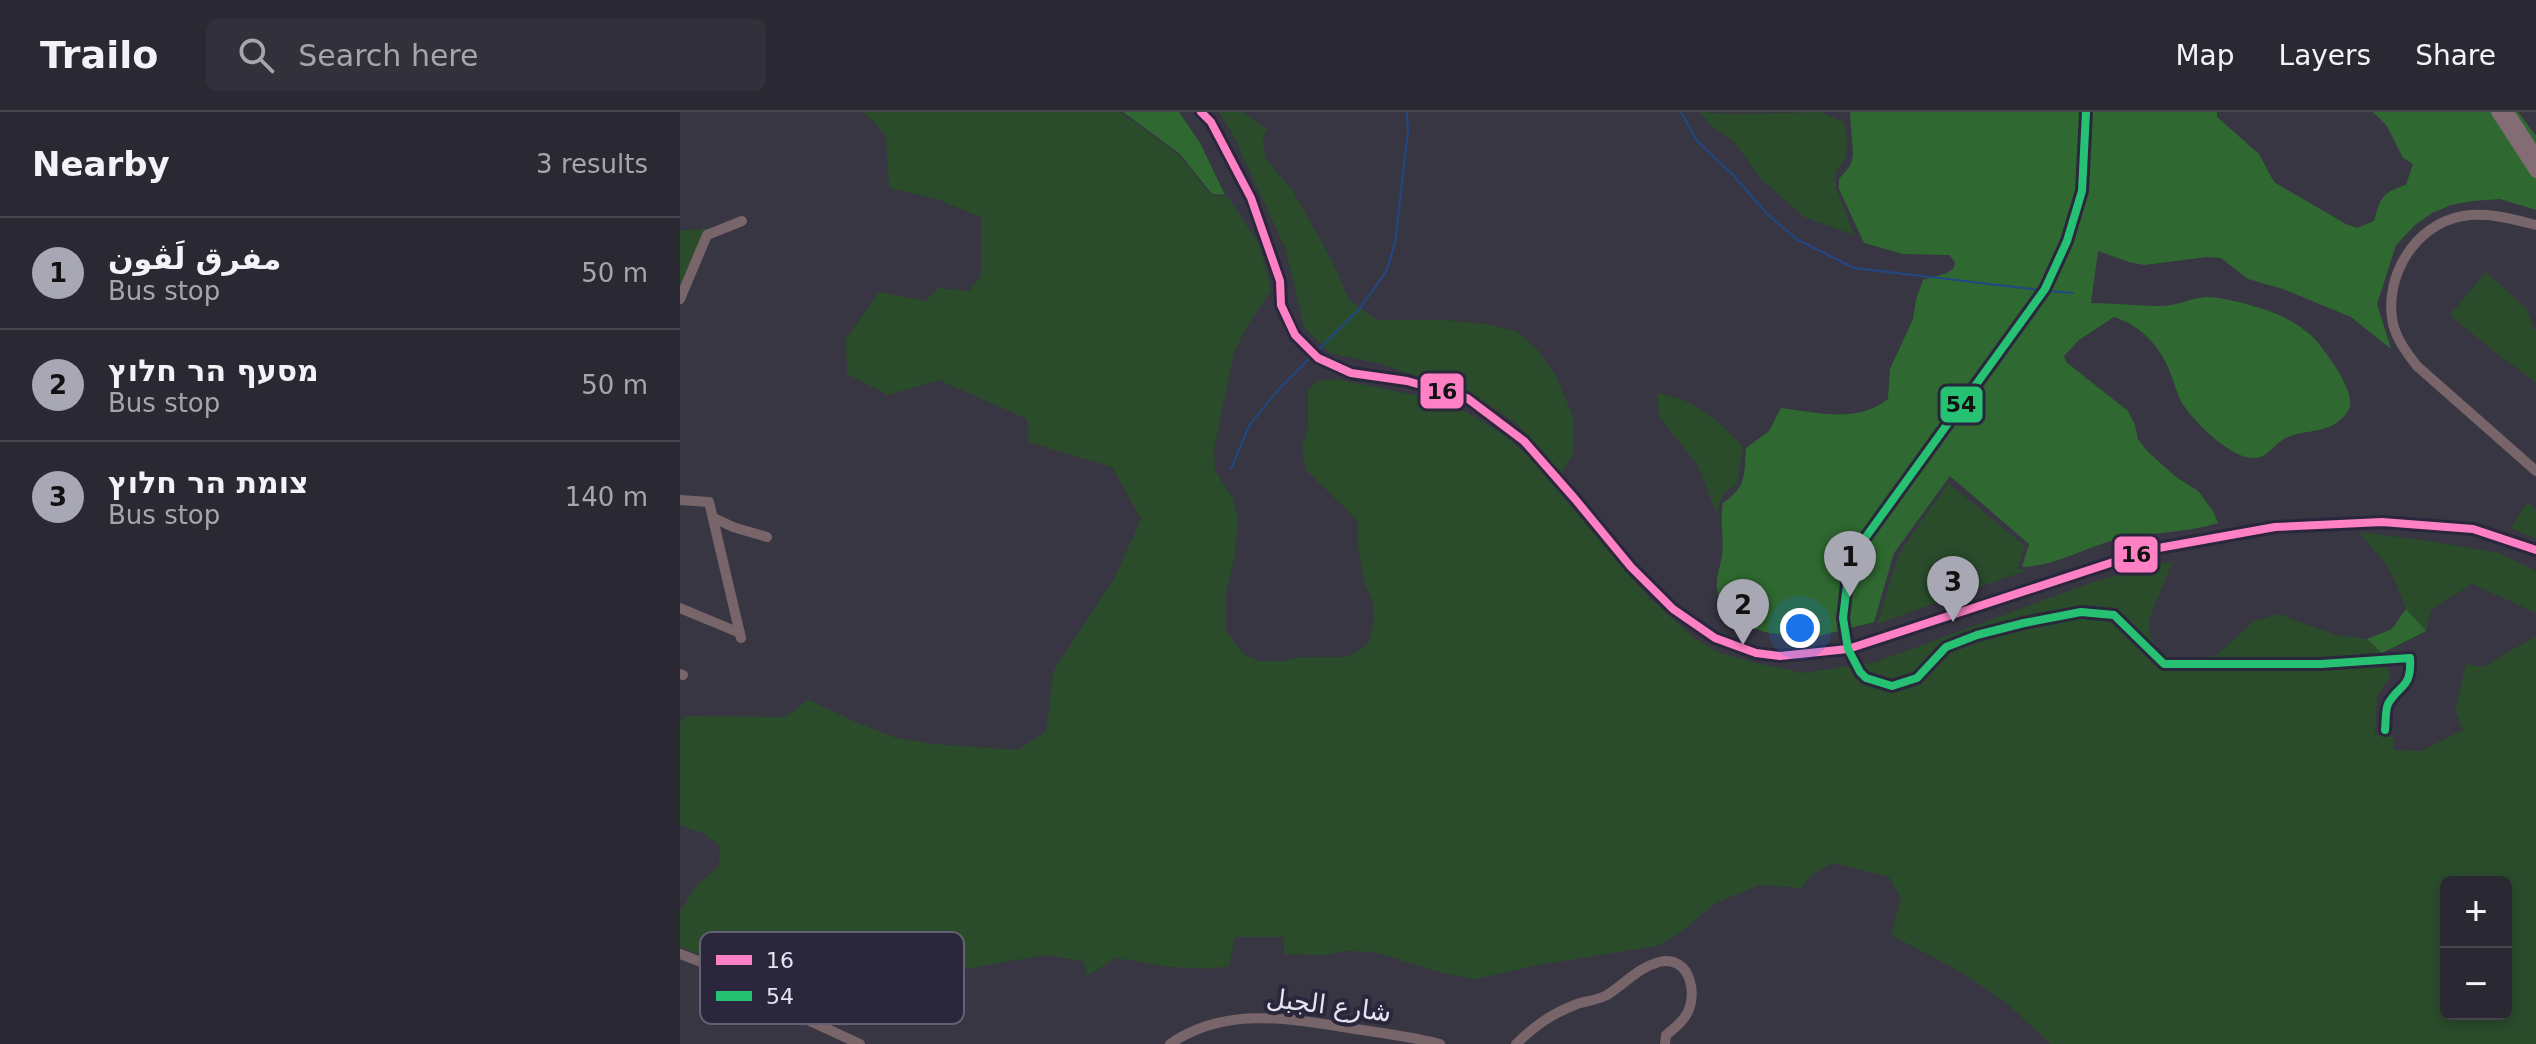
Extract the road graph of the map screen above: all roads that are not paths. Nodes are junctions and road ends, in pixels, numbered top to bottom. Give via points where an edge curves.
1 (1201, 112) edge
2 (2086, 112) edge
3 (2497, 112) edge
4 (2508, 112) edge
5 (2536, 155) edge
6 (2536, 172) edge
7 (742, 221) dead end
8 (2533, 223) edge
9 (680, 299) edge
10 (2536, 471) edge
11 (680, 500) edge
12 (714, 518) junction
13 (767, 537) dead end
14 (2536, 550) edge
15 (680, 608) edge
16 (1848, 649) junction
17 (2385, 730) dead end
18 (680, 954) edge
19 (700, 962) edge
20 (816, 1024) edge
21 (860, 1044) edge
22 (1170, 1044) edge
23 (1440, 1044) edge
24 (1516, 1044) edge
25 (1665, 1044) edge

1 - 16 main road via 1251,198 1280,281 1281,305 1295,335 1318,358 1351,373 1467,398 1524,441 1631,567 1673,609 1715,638 1780,656
2 - 16 main road via 2082,191 2067,241 2045,289 1850,559 1843,618
3 - 6 main road
4 - 5 main road
7 - 9 street via 707,235
8 - 10 street via 2488,215 2461,216 2438,225 2404,257 2391,301 2393,324 2417,366
11 - 12 street via 709,502
12 - 13 street
12 - 15 street via 740,635
14 - 16 main road via 2473,529 2382,522 2275,527 2153,549
16 - 17 street via 1866,678 1892,686 1917,678 1946,647 2081,612 2114,615 2164,664 2410,658 2407,682 2387,708
18 - 19 street
20 - 21 street
22 - 23 street, شارع الجبل via 1217,1024 1273,1017
24 - 25 street via 1537,1023 1605,996 1639,970 1662,961 1676,963 1689,975 1693,995

